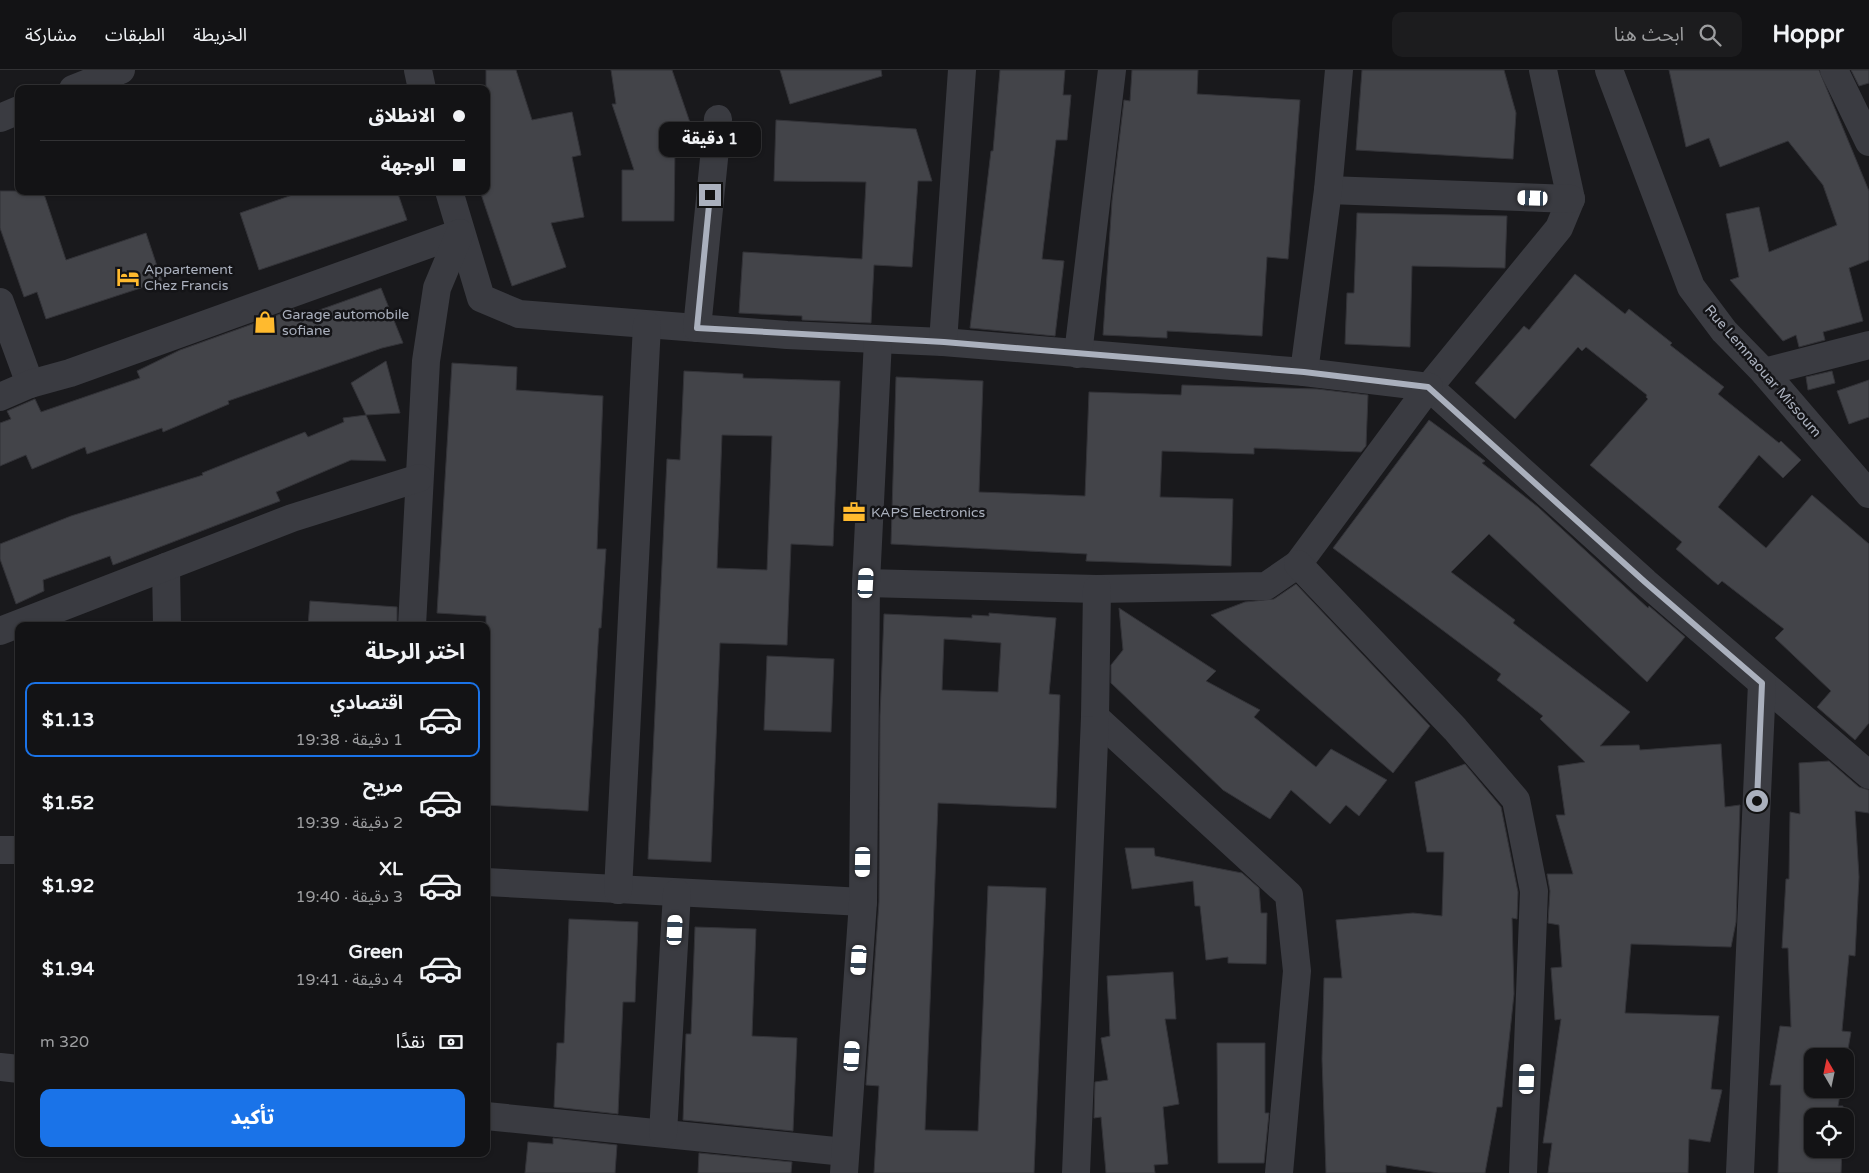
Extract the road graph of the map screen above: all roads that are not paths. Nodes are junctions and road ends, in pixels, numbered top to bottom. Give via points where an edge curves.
1 (121, 70) edge
2 (418, 70) edge
3 (962, 70) edge
4 (1112, 70) edge
5 (1339, 70) edge
6 (1543, 70) edge
7 (1609, 70) edge
8 (1834, 70) edge
9 (84, 85) edge
10 (421, 85) edge
11 (15, 112) edge
12 (0, 118) edge
13 (718, 119) dead end
14 (1869, 142) edge
15 (1328, 190) junction
16 (450, 195) edge
17 (1570, 199) junction
18 (460, 234) junction
19 (0, 302) edge
20 (647, 325) junction
21 (697, 328) junction
22 (878, 340) junction
23 (944, 342) junction
24 (1869, 345) edge
25 (1078, 354) junction
26 (1304, 372) junction
27 (1764, 372) junction
28 (30, 384) junction
29 (1428, 387) junction
30 (0, 397) edge
31 (419, 478) junction
32 (1869, 494) edge
33 (1298, 564) junction
34 (166, 567) junction
35 (866, 583) junction
36 (1097, 590) junction
37 (23, 622) edge
38 (167, 622) edge
39 (412, 622) edge
40 (15, 625) edge
41 (0, 631) edge
42 (1762, 683) junction
43 (1095, 717) junction
44 (1869, 775) edge
45 (0, 850) edge
46 (15, 850) edge
47 (490, 882) edge
48 (618, 890) junction
49 (677, 893) junction
50 (863, 902) junction
51 (0, 1067) edge
52 (15, 1069) edge
53 (490, 1116) edge
54 (663, 1133) junction
55 (845, 1162) edge
56 (1076, 1173) edge
57 (1279, 1173) edge
58 (1523, 1173) edge
59 (1740, 1173) edge

1 - 9 street
2 - 10 street
3 - 23 street
4 - 25 street
5 - 15 street
6 - 17 street
7 - 27 street, Rue Lemnaouar Missoum via 1691,287 1724,331
8 - 14 street
11 - 12 street
13 - 21 street
15 - 17 street
15 - 26 street
16 - 18 street
17 - 29 street via 1559,228
18 - 20 street via 481,298 519,314
18 - 28 street via 70,374
18 - 31 street via 437,288 426,361
19 - 28 street
20 - 21 street
20 - 48 street
21 - 22 street
22 - 23 street
22 - 35 street
23 - 25 street
24 - 27 street
25 - 26 street
26 - 29 street
27 - 32 street, Rue Lemnaouar Missoum
28 - 30 street
29 - 33 street
29 - 42 street
31 - 34 street via 292,518
31 - 39 street
33 - 36 street via 1266,586
33 - 58 street via 1455,729 1516,800 1534,891
34 - 37 street
34 - 38 street
35 - 36 street
35 - 50 street
36 - 43 street
40 - 41 street
42 - 44 street
42 - 59 street
43 - 56 street
43 - 57 street via 1289,895 1297,970
45 - 46 street
47 - 48 street
48 - 49 street
49 - 50 street
49 - 54 street
50 - 55 street
51 - 52 street
53 - 54 street
54 - 55 street

